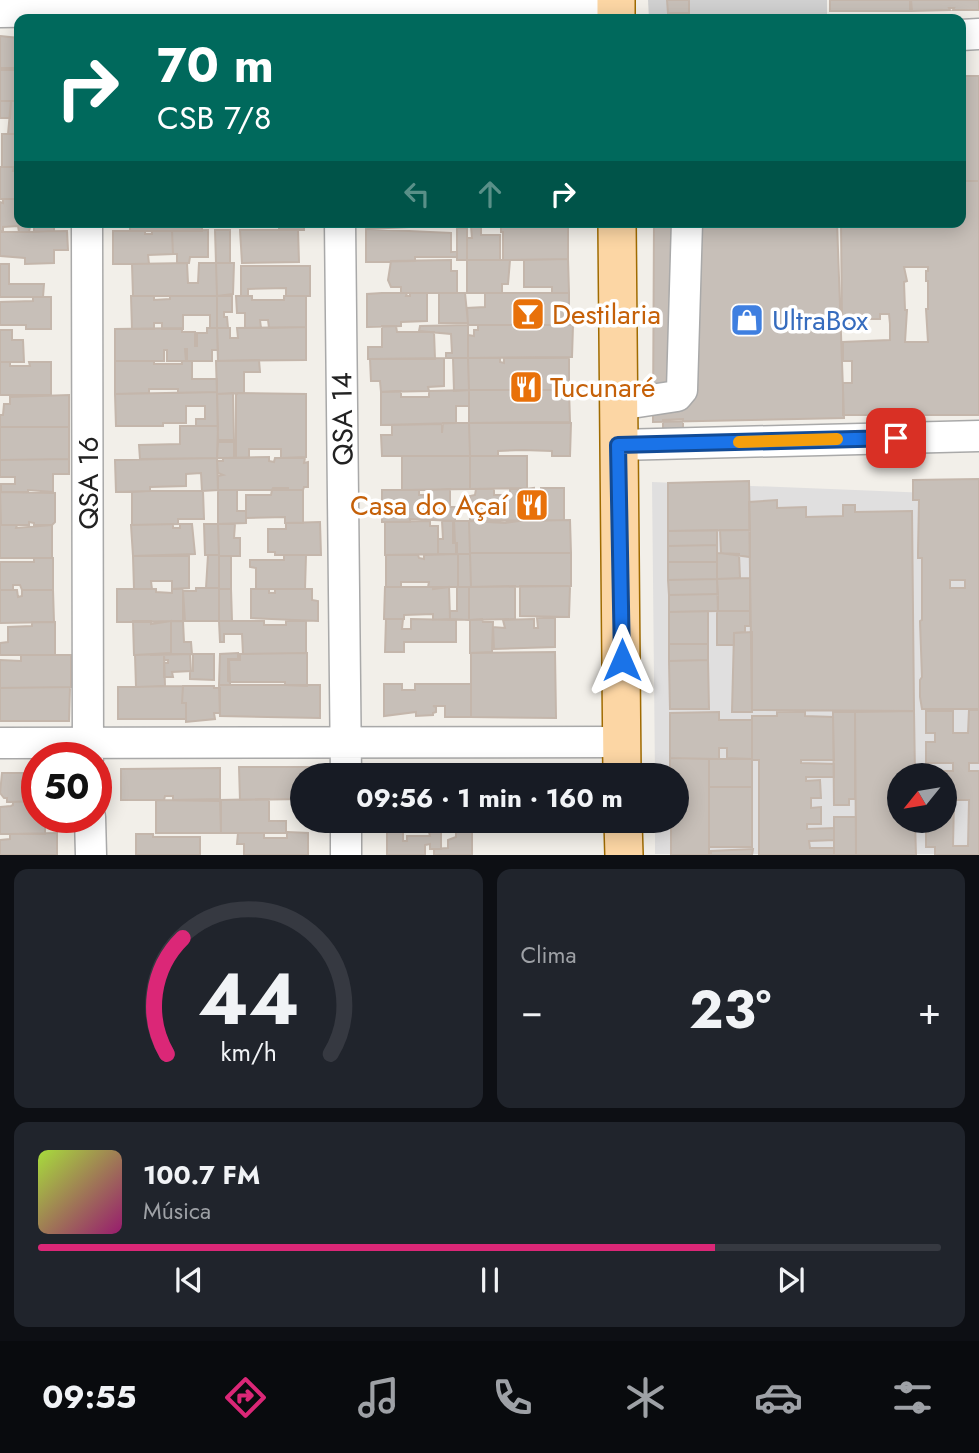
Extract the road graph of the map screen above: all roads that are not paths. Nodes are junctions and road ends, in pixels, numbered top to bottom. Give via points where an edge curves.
1 (127, 5) edge
2 (616, 7) edge
3 (0, 12) edge
4 (337, 12) edge
5 (56, 14) edge
6 (88, 14) edge
7 (87, 228) edge
8 (340, 228) edge
9 (617, 228) edge
10 (687, 228) edge
11 (618, 405) junction
12 (979, 436) edge
13 (618, 445) junction
14 (88, 742) edge
15 (0, 743) edge
16 (346, 743) junction
17 (21, 745) edge
18 (112, 749) edge
19 (622, 759) edge
20 (346, 763) edge
21 (90, 833) edge
22 (346, 833) edge
23 (623, 833) edge
24 (91, 855) edge
25 (346, 855) edge
26 (624, 855) edge

1 - 4 street
1 - 6 street
2 - 4 street
3 - 5 street
7 - 14 street, QSA 16
8 - 16 street, QSA 14
9 - 11 main road
10 - 11 street via 682,390 677,396
11 - 13 main road
12 - 13 street
13 - 19 main road
15 - 17 street
16 - 18 street
16 - 19 street
16 - 20 street, QSA 14
21 - 24 street
22 - 25 street
23 - 26 main road

